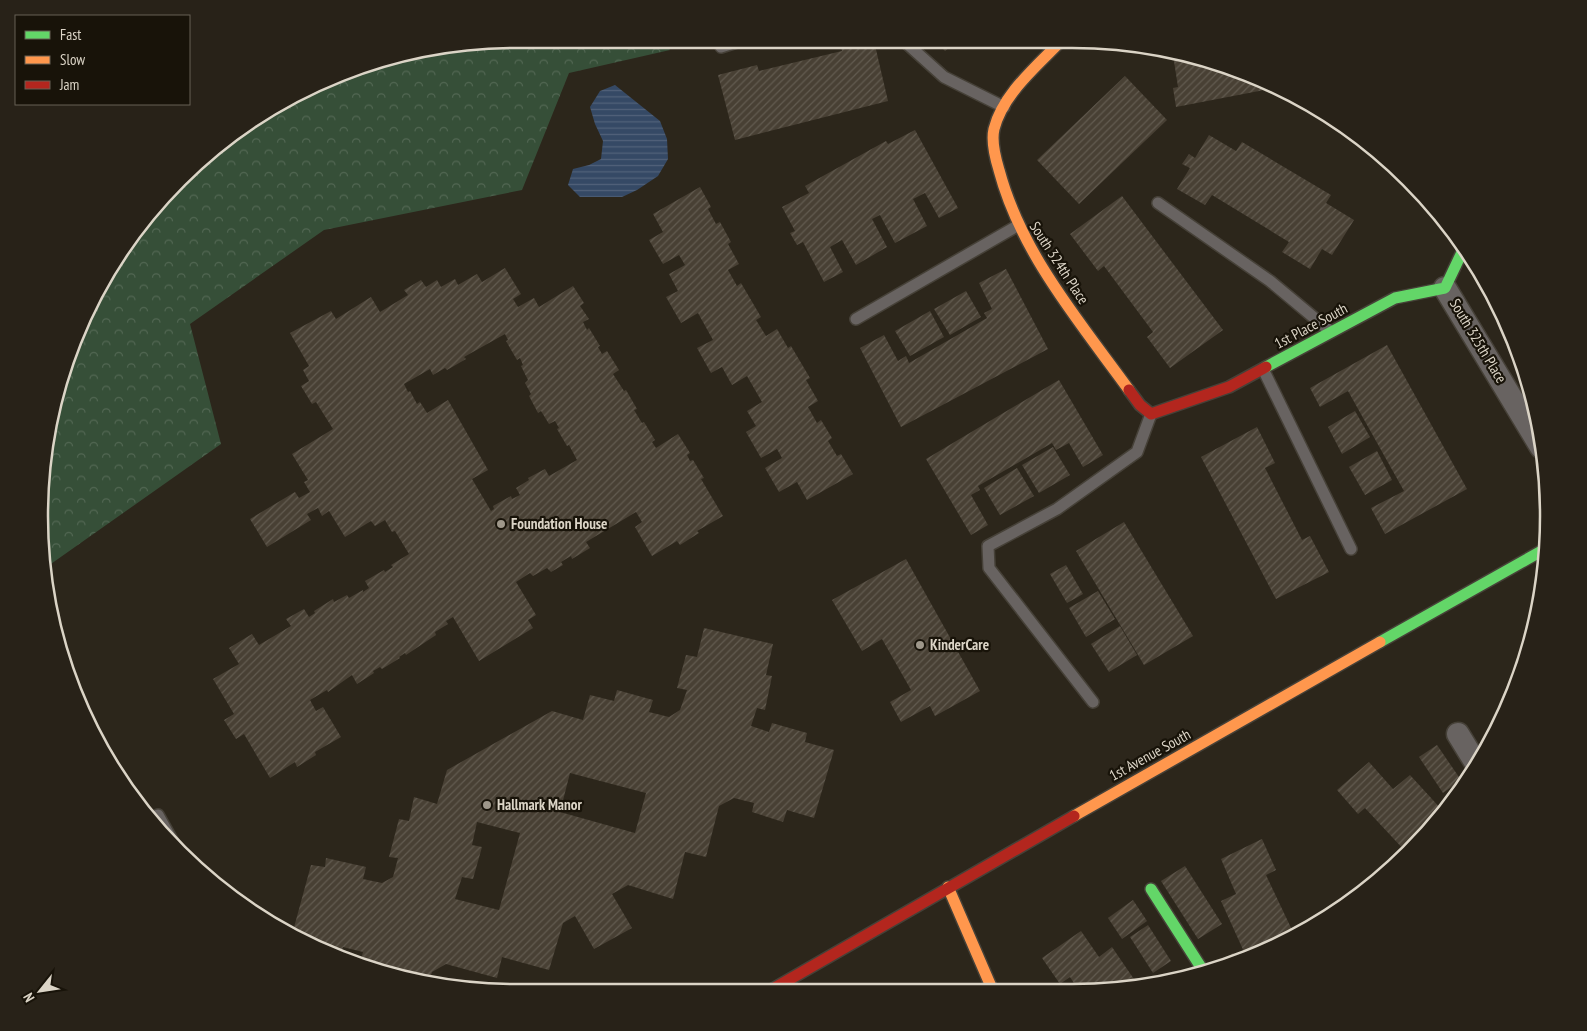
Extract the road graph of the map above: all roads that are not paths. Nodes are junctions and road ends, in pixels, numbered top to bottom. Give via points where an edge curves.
1 (912, 48) edge
2 (1054, 48) edge
3 (1004, 107) junction
4 (1158, 203) dead end
5 (1017, 226) junction
6 (1461, 255) edge
7 (1445, 288) junction
8 (856, 319) dead end
9 (1331, 332) junction
10 (1263, 369) junction
11 (1152, 414) junction
12 (1532, 432) edge
13 (1351, 549) dead end
14 (1537, 553) edge
15 (1093, 702) dead end
16 (1458, 734) dead end
17 (1472, 758) edge
18 (948, 887) junction
19 (1151, 889) dead end
20 (1200, 966) edge
21 (781, 984) edge
22 (990, 984) edge

1 - 3 lane via 944,77
2 - 3 street, South 324th Place
3 - 5 street, South 324th Place via 994,128 994,149 1000,180
4 - 9 lane via 1270,281
5 - 8 lane
5 - 11 street, South 324th Place via 1042,269 1140,405
6 - 7 street
7 - 9 street, 1st Place South via 1395,298
7 - 12 street, South 325th Place
9 - 10 street, 1st Place South
10 - 11 street, 1st Place South via 1230,387
10 - 13 lane
11 - 15 lane via 1137,452 1056,509 988,546 989,568
14 - 18 street, 1st Avenue South
16 - 17 street
18 - 21 street, 1st Avenue South
18 - 22 street
19 - 20 street

